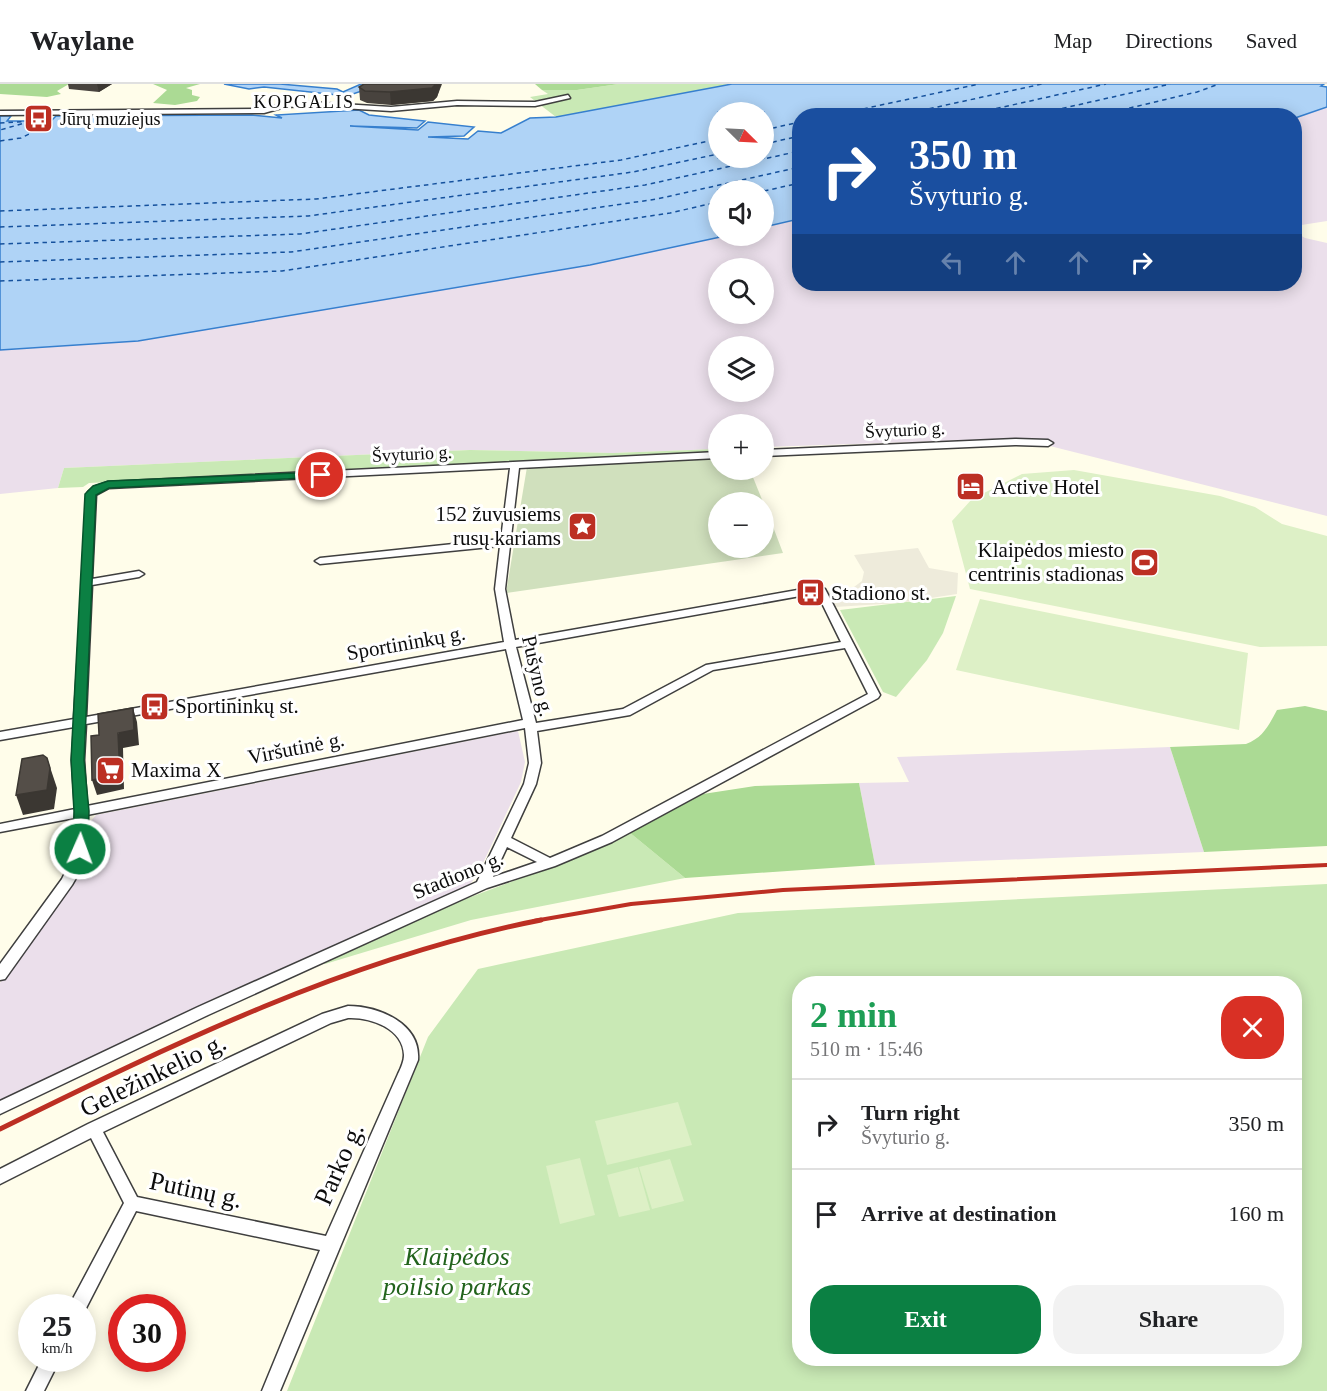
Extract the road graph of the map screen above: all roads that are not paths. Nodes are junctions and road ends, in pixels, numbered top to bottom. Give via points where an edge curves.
1 (568, 97) dead end
2 (0, 113) edge
3 (1048, 443) dead end
4 (774, 453) edge
5 (708, 455) edge
6 (515, 465) junction
7 (506, 542) junction
8 (320, 561) dead end
9 (139, 574) dead end
10 (88, 583) junction
11 (819, 589) joint
12 (510, 644) junction
13 (849, 644) junction
14 (79, 721) junction
15 (530, 725) junction
16 (0, 736) edge
17 (81, 811) junction
18 (0, 828) edge
19 (505, 840) junction
20 (550, 863) junction
21 (482, 885) junction
22 (1, 973) edge
23 (327, 1018) joint
24 (0, 1107) edge
25 (94, 1129) junction
26 (0, 1178) edge
27 (132, 1203) junction
28 (331, 1245) junction
29 (84, 1294) edge
30 (44, 1372) edge
31 (34, 1391) edge
32 (271, 1391) edge

1 - 2 street via 535,105 457,103 391,109 309,104 264,111
3 - 4 street, Švyturio g.
5 - 6 street, Švyturio g.
6 - 7 street, Pušyno g.
6 - 10 street, Švyturio g. via 108,485 91,494
7 - 8 street
7 - 12 street, Pušyno g. via 500,589
9 - 10 street
10 - 14 street
11 - 12 street, Sportininkų g.
11 - 13 street, Stadiono g.
12 - 14 street, Sportininkų g.
12 - 15 street, Pušyno g.
13 - 15 street via 710,667 626,712
13 - 20 street, Stadiono g. via 874,695 607,839
14 - 16 street, Sportininkų g.
14 - 17 street
15 - 17 street, Viršutinė g.
15 - 19 street, Pušyno g. via 533,775
17 - 18 street, Viršutinė g.
17 - 22 street via 77,864
19 - 20 street
19 - 21 street, Pušyno g.
20 - 21 street, Stadiono g.
21 - 24 street, Stadiono g.
23 - 25 street, Geležinkelio g.
23 - 28 street, Parko g. via 352,1012 383,1020 403,1033 411,1056
25 - 26 street, Geležinkelio g.
25 - 27 street, Putinų g.
27 - 28 street, Putinų g.
27 - 29 street
28 - 32 street, Parko g.
30 - 31 street

